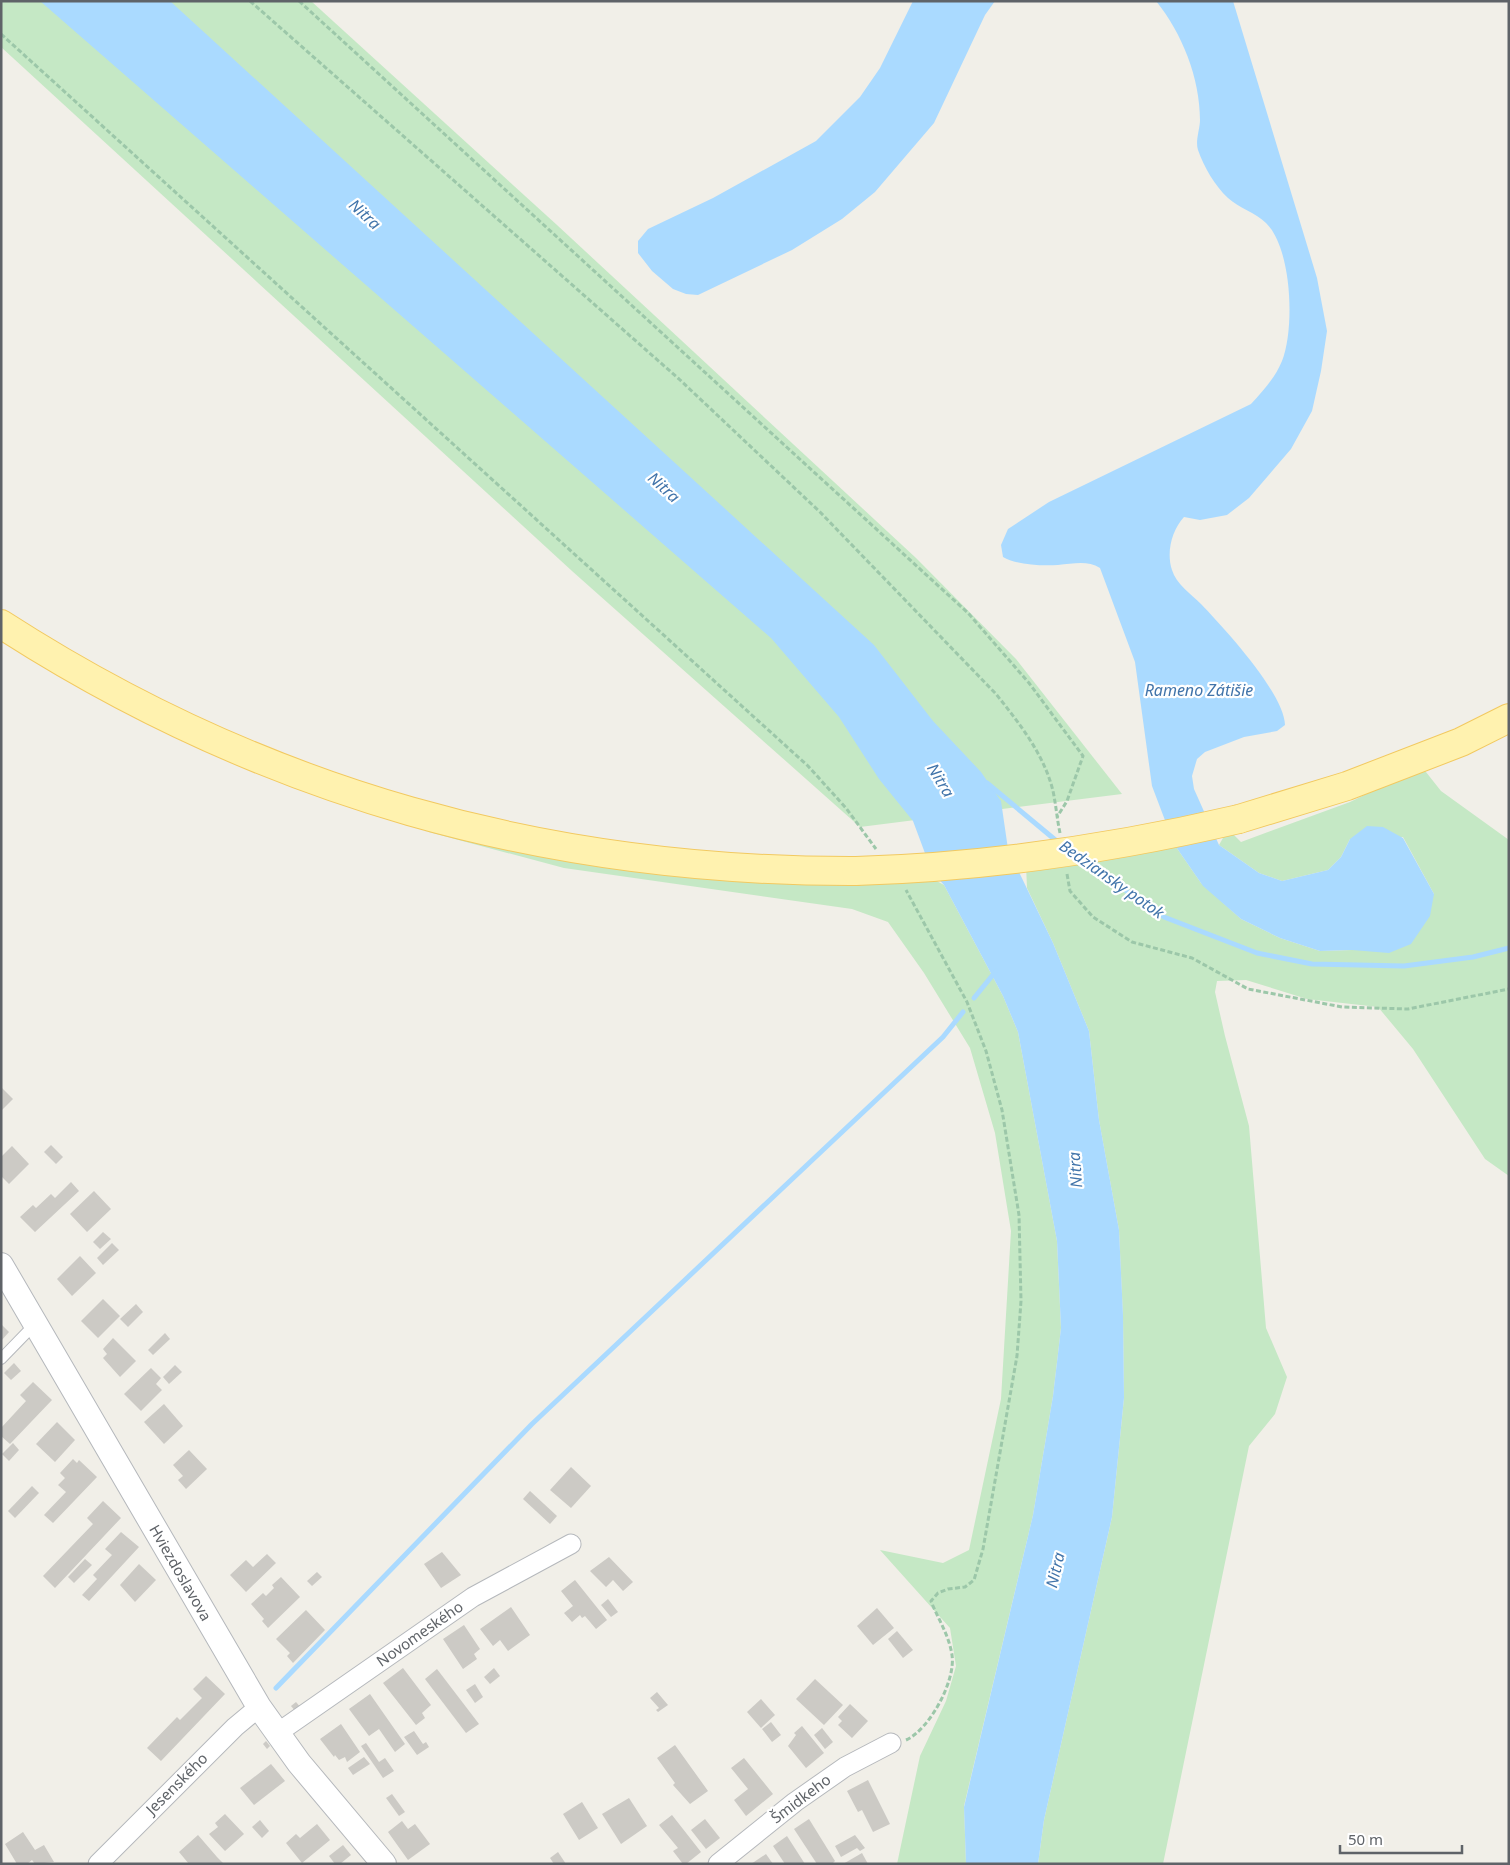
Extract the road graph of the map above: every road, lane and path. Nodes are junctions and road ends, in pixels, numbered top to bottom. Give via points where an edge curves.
1 (250, 1) edge
2 (299, 1) edge
3 (1, 34) edge
4 (1, 624) edge
5 (1509, 718) edge
6 (1057, 817) junction
7 (1060, 836) dead end
8 (880, 853) dead end
9 (1066, 873) dead end
10 (901, 882) dead end
11 (1509, 990) edge
12 (1, 1265) edge
13 (35, 1323) junction
14 (1, 1359) edge
15 (571, 1544) dead end
16 (259, 1707) junction
17 (276, 1734) junction
18 (891, 1743) joint
19 (98, 1864) edge
20 (384, 1864) edge
21 (718, 1864) edge

1 - 6 path via 679,379 820,512 996,694 1017,720 1037,750 1052,789
2 - 6 path via 968,613 1029,682 1083,756
3 - 8 path via 808,766
4 - 5 main road, bridge via 114,692 183,726 296,774 412,813 531,841 634,858 774,870 948,867 1043,857 1152,838 1239,819 1348,786 1461,742
6 - 7 path
9 - 11 path via 1070,892 1093,917 1132,942 1192,958 1248,989 1342,1007 1408,1009
10 - 18 path via 967,1002 986,1051 1002,1110 1020,1215 1021,1301 1009,1410 983,1549 974,1580 965,1587 938,1593 931,1601 953,1657 944,1695 924,1726 908,1739
12 - 13 street, Hviezdoslavova
13 - 14 lane
13 - 16 street, Hviezdoslavova
15 - 17 street, Novomeského via 473,1597
16 - 17 street, Hviezdoslavova
16 - 19 street, Jesenského
17 - 20 street, Hviezdoslavova
18 - 21 street, Šmidkeho via 845,1767 795,1802

